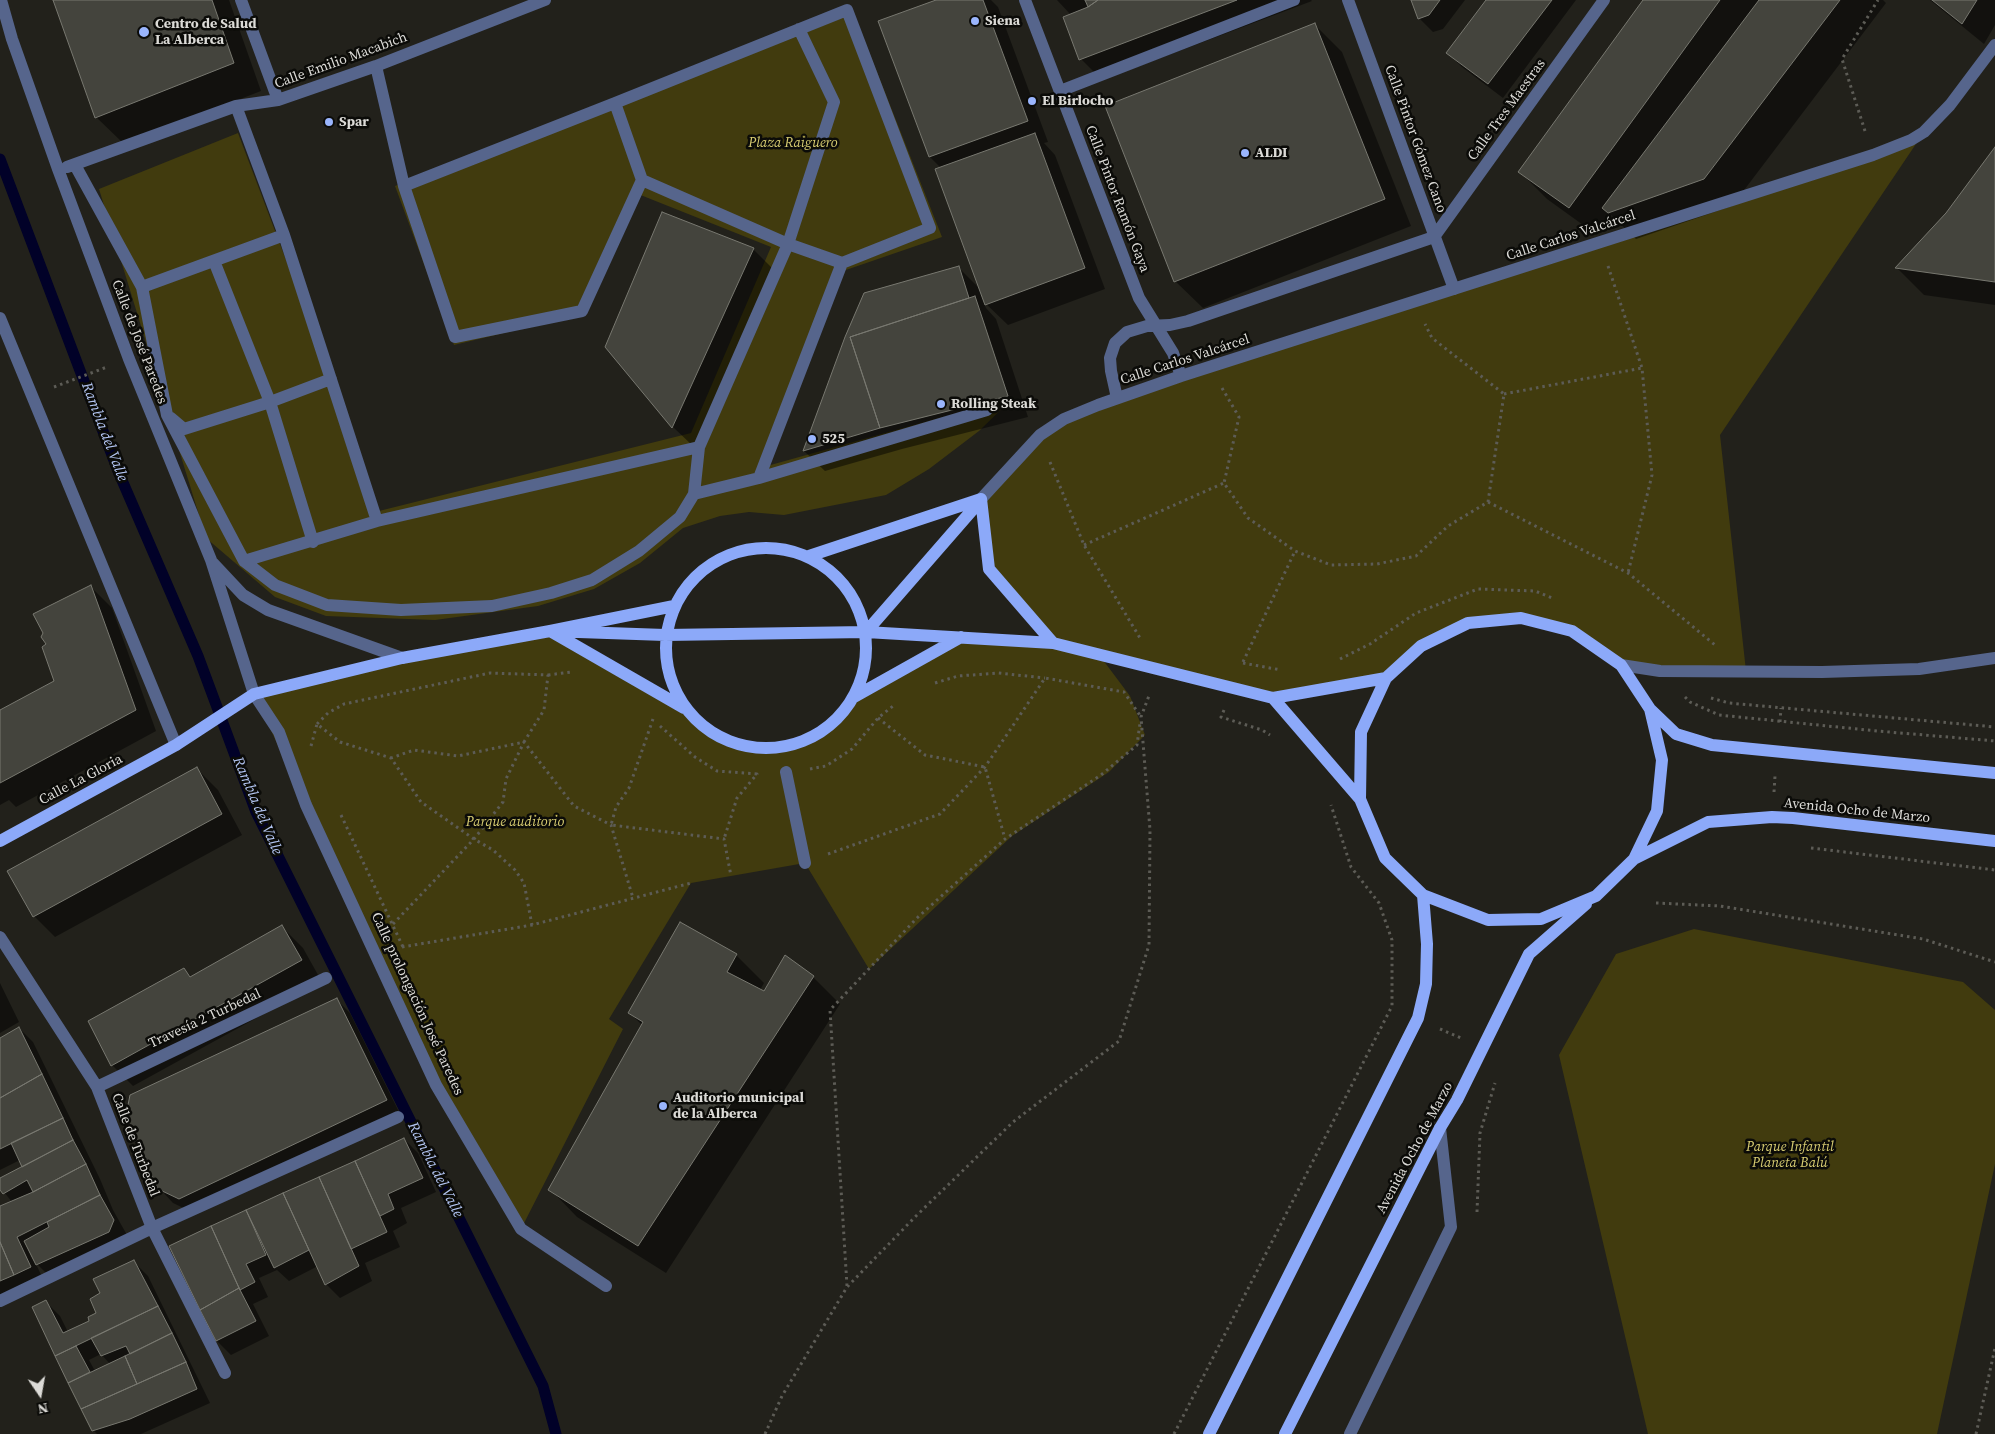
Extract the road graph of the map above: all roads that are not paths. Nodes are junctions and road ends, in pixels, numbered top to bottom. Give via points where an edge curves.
1 (1, 0) edge
2 (241, 0) edge
3 (545, 0) edge
4 (1025, 0) edge
5 (1294, 0) edge
6 (1348, 0) edge
7 (1604, 0) edge
8 (799, 29) junction
9 (6, 41) edge
10 (1995, 45) edge
11 (376, 66) junction
12 (1060, 91) junction
13 (278, 100) junction
14 (615, 103) junction
15 (236, 106) junction
16 (75, 165) junction
17 (58, 169) junction
18 (642, 180) junction
19 (404, 186) junction
20 (284, 235) junction
21 (1434, 237) junction
22 (788, 244) junction
23 (214, 261) junction
24 (842, 263) junction
25 (142, 287) junction
26 (1454, 289) junction
27 (0, 318) edge
28 (1156, 326) junction
29 (1181, 376) junction
30 (332, 379) junction
31 (1117, 398) junction
32 (270, 402) junction
33 (987, 410) dead end
34 (167, 415) junction
35 (699, 447) junction
36 (760, 478) junction
37 (694, 494) junction
38 (981, 499) junction
39 (377, 521) junction
40 (313, 542) junction
41 (809, 556) junction
42 (211, 560) junction
43 (244, 560) junction
44 (674, 606) junction
45 (550, 631) junction
46 (866, 632) junction
47 (664, 635) junction
48 (961, 637) junction
49 (1053, 643) junction
50 (402, 658) junction
51 (1995, 658) edge
52 (1621, 665) junction
53 (1386, 678) junction
54 (254, 694) junction
55 (854, 697) junction
56 (1273, 698) junction
57 (684, 709) junction
58 (1650, 709) junction
59 (176, 745) junction
60 (786, 772) road end
61 (1995, 773) edge
62 (1360, 799) junction
63 (0, 841) edge
64 (1995, 841) edge
65 (1634, 859) junction
66 (805, 863) road end
67 (1422, 895) junction
68 (1596, 896) junction
69 (0, 936) edge
70 (326, 978) dead end
71 (97, 1087) junction
72 (398, 1116) dead end
73 (1440, 1128) junction
74 (152, 1228) junction
75 (606, 1286) dead end
76 (0, 1300) edge
77 (225, 1373) dead end
78 (1209, 1434) edge
79 (1285, 1434) edge
80 (1350, 1434) edge

1 - 9 street, Calle de José Paredes
2 - 13 street
3 - 11 street, Calle Emilio Macabich
4 - 12 street, Calle Pintor Ramón Gaya
5 - 12 street
6 - 21 street, Calle Pintor Gómez Cano
7 - 21 street, Calle Tres Maestras
8 - 14 street
8 - 22 street via 834,102
8 - 24 street via 847,10 930,228
9 - 17 street, Calle de José Paredes
10 - 26 street, Calle Carlos Valcárcel via 1950,105 1924,132 1911,140
11 - 13 street, Calle Emilio Macabich
11 - 19 street
12 - 28 street, Calle Pintor Ramón Gaya via 1139,298
13 - 15 street, Calle Emilio Macabich
14 - 18 street
14 - 19 street
15 - 16 street, Calle Emilio Macabich
15 - 20 street
16 - 17 street, Calle Emilio Macabich
16 - 25 street
17 - 42 street, Calle de José Paredes via 129,359
18 - 19 street via 582,312 455,337
18 - 22 street
20 - 23 street
20 - 30 street
21 - 26 street, Calle Pintor Gómez Cano
21 - 28 street, Calle Carlos Valcárcel via 1188,321
22 - 24 street
22 - 35 street
23 - 25 street
23 - 32 street
24 - 36 street
25 - 34 street
26 - 29 street, Calle Carlos Valcárcel
27 - 59 street
28 - 29 street, Calle Pintor Ramón Gaya via 1173,353
28 - 31 street, Calle Carlos Valcárcel via 1127,332 1115,343 1110,371
29 - 31 street, Calle Carlos Valcárcel
30 - 32 street
30 - 39 street
31 - 38 street, Calle Carlos Valcárcel via 1064,419 1040,435
32 - 34 street via 184,429
32 - 40 street
33 - 36 street
34 - 43 street
35 - 37 street
35 - 39 street
36 - 37 street
37 - 43 street via 680,517 639,551 592,580 492,606 401,610 327,604 275,585
38 - 41 main road
38 - 46 main road
38 - 49 main road via 989,569
39 - 40 street
40 - 43 street
41 - 44 main road via 775,547 756,547 723,557 694,577
41 - 46 main road via 838,576 858,605
42 - 50 street via 244,595 268,610
42 - 54 street, Calle de José Paredes
44 - 45 main road
44 - 47 main road
45 - 47 main road
45 - 50 main road, Calle La Gloria
45 - 57 main road
46 - 47 main road
46 - 48 main road
46 - 55 main road via 866,664
47 - 57 main road via 669,677
48 - 49 main road
48 - 55 main road
49 - 56 main road
50 - 54 main road, Calle La Gloria
51 - 52 street via 1919,669 1822,672 1660,671
52 - 53 main road via 1572,630 1521,618 1468,623 1421,646
52 - 58 main road
53 - 56 main road
53 - 62 main road via 1362,732
54 - 59 main road, Calle La Gloria
54 - 75 street, Calle prolongación José Paredes via 279,732 306,805 436,1085 521,1229
55 - 57 main road via 832,724 809,738 767,749 743,746 710,732
56 - 62 main road
58 - 61 main road via 1676,734 1712,745
58 - 65 main road via 1662,760 1657,812
59 - 63 main road, Calle La Gloria
60 - 66 street
62 - 67 main road via 1385,858
64 - 65 main road, Avenida Ocho de Marzo via 1772,817 1708,822
65 - 68 main road, Avenida Ocho de Marzo
67 - 68 main road via 1488,920 1541,919
67 - 78 main road via 1427,944 1426,984 1418,1018
68 - 73 main road, Avenida Ocho de Marzo via 1529,954
69 - 71 street, Calle de Turbedal
70 - 71 street, Travesía 2 Turbedal
71 - 74 street, Calle de Turbedal
72 - 74 street
73 - 79 main road, Avenida Ocho de Marzo
73 - 80 street via 1451,1228
74 - 76 street
74 - 77 street, Calle de Turbedal

